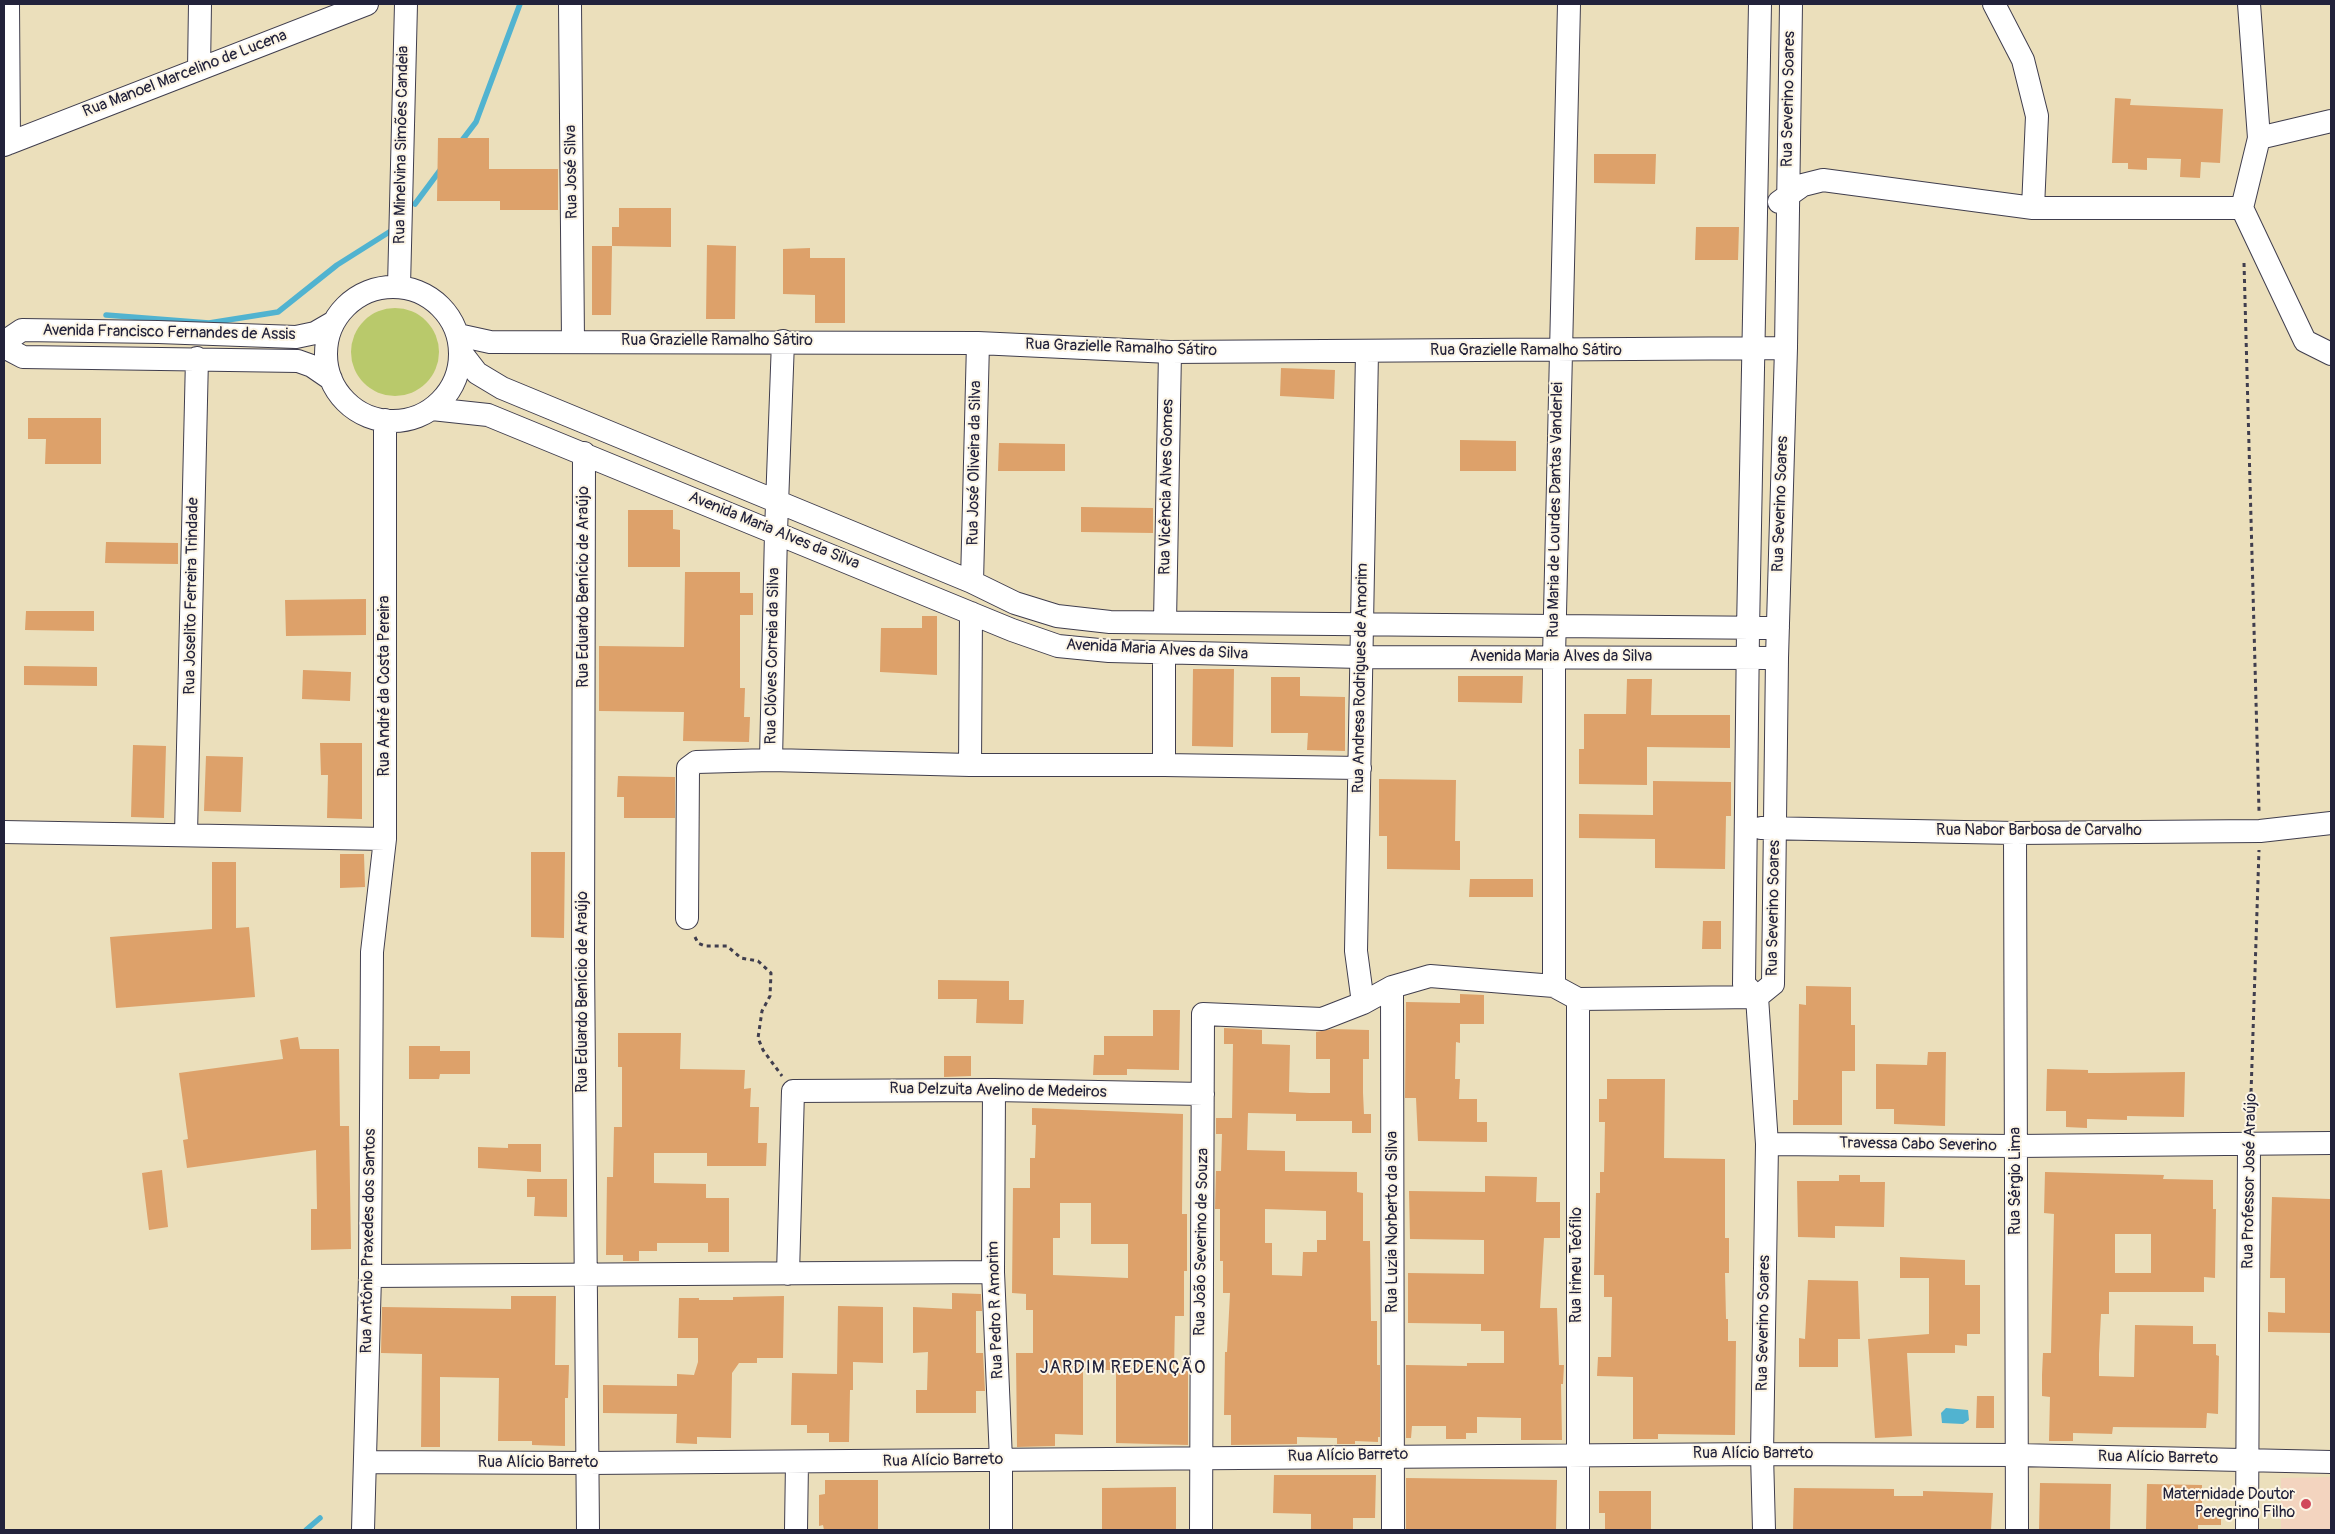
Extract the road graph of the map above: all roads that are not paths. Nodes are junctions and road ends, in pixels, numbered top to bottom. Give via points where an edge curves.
1 (8, 4) edge
2 (200, 4) edge
3 (367, 4) edge
4 (406, 4) edge
5 (570, 4) edge
6 (1569, 4) edge
7 (1760, 4) edge
8 (1791, 4) edge
9 (1994, 4) edge
10 (2249, 4) edge
11 (200, 69) junction
12 (2331, 121) edge
13 (2259, 138) junction
14 (6, 144) edge
15 (1788, 197) junction
16 (2033, 208) junction
17 (2242, 208) junction
18 (1757, 216) junction
19 (399, 286) junction
20 (334, 322) junction
21 (573, 341) junction
22 (783, 341) junction
23 (4, 342) edge
24 (459, 343) junction
25 (978, 343) junction
26 (4, 347) edge
27 (1755, 348) junction
28 (1786, 348) junction
29 (1559, 351) junction
30 (1170, 352) junction
31 (1367, 352) junction
32 (2331, 354) edge
33 (197, 358) junction
34 (332, 379) junction
35 (432, 409) junction
36 (385, 420) junction
37 (584, 453) junction
38 (777, 502) junction
39 (776, 532) junction
40 (972, 582) junction
41 (971, 613) junction
42 (1165, 622) junction
43 (1554, 625) junction
44 (1362, 626) junction
45 (1778, 628) junction
46 (1748, 630) junction
47 (1164, 653) junction
48 (1361, 657) junction
49 (1554, 657) junction
50 (1749, 658) junction
51 (1776, 658) junction
52 (771, 760) junction
53 (1164, 765) junction
54 (970, 766) junction
55 (1360, 768) junction
56 (2331, 823) edge
57 (1747, 826) junction
58 (1776, 829) junction
59 (4, 832) edge
60 (2015, 832) junction
61 (186, 834) junction
62 (385, 839) junction
63 (687, 918) road end
64 (372, 952) joint
65 (1554, 986) junction
66 (1392, 987) junction
67 (1757, 996) junction
68 (1578, 999) junction
69 (1364, 1003) junction
70 (994, 1090) junction
71 (1203, 1094) junction
72 (2331, 1143) edge
73 (1766, 1144) junction
74 (2249, 1144) junction
75 (2016, 1146) junction
76 (993, 1272) junction
77 (788, 1274) junction
78 (370, 1276) junction
79 (585, 1276) junction
80 (1762, 1454) junction
81 (1394, 1456) junction
82 (1576, 1456) junction
83 (2017, 1456) junction
84 (1200, 1458) junction
85 (1001, 1460) junction
86 (2248, 1460) junction
87 (365, 1462) junction
88 (797, 1462) junction
89 (2331, 1462) edge
90 (588, 1464) junction
91 (363, 1530) edge
92 (588, 1530) edge
93 (796, 1530) edge
94 (1001, 1530) edge
95 (1201, 1530) edge
96 (1394, 1530) edge
97 (1578, 1530) edge
98 (1764, 1530) edge
99 (2017, 1530) edge
100 (2247, 1530) edge

1 - 14 street
2 - 11 street
3 - 11 street, Rua Manoel Marcelino de Lucena
4 - 19 street, Rua Minelvina Simões Candeia
5 - 21 street, Rua José Silva
6 - 29 street, Rua Maria de Lourdes Dantas Vanderlei
7 - 18 street, Rua Severino Soares
8 - 15 street, Rua Severino Soares
9 - 16 street via 2023,60 2038,116
10 - 13 street
11 - 14 street, Rua Manoel Marcelino de Lucena
12 - 13 street
13 - 17 street
15 - 16 street via 1803,185 1823,180
15 - 18 street
15 - 28 street, Rua Severino Soares
16 - 17 street
17 - 32 street via 2304,341
18 - 27 street, Rua Severino Soares
19 - 20 street via 381,287 364,293 349,302
19 - 24 street via 417,290 446,311
20 - 23 street, Avenida Francisco Fernandes de Assis via 315,333 296,337 22,330
20 - 34 street via 326,351
21 - 22 street, Rua Grazielle Ramalho Sátiro
21 - 24 street, Rua Grazielle Ramalho Sátiro
22 - 25 street, Rua Grazielle Ramalho Sátiro
22 - 38 street, Rua Clóves Correia da Silva
24 - 35 street via 460,362 456,380
24 - 38 street, Avenida Maria Alves da Silva via 477,373 502,388
25 - 30 street, Rua Grazielle Ramalho Sátiro
25 - 40 street, Rua José Oliveira da Silva
26 - 33 street, Avenida Francisco Fernandes de Assis via 23,357
27 - 28 street, Rua Grazielle Ramalho Sátiro
27 - 29 street, Rua Grazielle Ramalho Sátiro
27 - 46 street, Rua Severino Soares
28 - 45 street, Rua Severino Soares
29 - 31 street, Rua Grazielle Ramalho Sátiro
29 - 43 street, Rua Maria de Lourdes Dantas Vanderlei
30 - 31 street, Rua Grazielle Ramalho Sátiro
30 - 42 street, Rua Vicência Alves Gomes
31 - 44 street, Rua Andresa Rodrigues de Amorim
33 - 34 street, Avenida Francisco Fernandes de Assis via 298,361
33 - 61 street, Rua Joselito Ferreira Trindade
34 - 36 street via 346,402 362,413
35 - 36 street via 416,418
35 - 37 street, Avenida Maria Alves da Silva via 488,415
36 - 62 street, Rua André da Costa Pereira
37 - 39 street, Avenida Maria Alves da Silva
37 - 79 street, Rua Eduardo Benício de Araújo
38 - 39 street, Rua Clóves Correia da Silva
38 - 40 street, Avenida Maria Alves da Silva
39 - 41 street, Avenida Maria Alves da Silva
39 - 52 street, Rua Clóves Correia da Silva
40 - 42 street, Avenida Maria Alves da Silva via 1015,603 1057,616 1110,622
41 - 47 street, Avenida Maria Alves da Silva via 1058,646
41 - 54 street
42 - 44 street, Avenida Maria Alves da Silva
43 - 44 street, Avenida Maria Alves da Silva
43 - 46 street, Avenida Maria Alves da Silva
43 - 49 street, Rua Maria de Lourdes Dantas Vanderlei
44 - 48 street, Rua Andresa Rodrigues de Amorim
45 - 46 street, Avenida Maria Alves da Silva
45 - 51 street, Rua Severino Soares
46 - 50 street, Rua Severino Soares
47 - 48 street, Avenida Maria Alves da Silva
47 - 53 street
48 - 49 street, Avenida Maria Alves da Silva
48 - 55 street, Rua Andresa Rodrigues de Amorim
49 - 50 street, Avenida Maria Alves da Silva
49 - 65 street, Rua Maria de Lourdes Dantas Vanderlei
50 - 51 street, Avenida Maria Alves da Silva
50 - 57 street, Rua Severino Soares
51 - 58 street, Rua Severino Soares
52 - 54 street
52 - 63 street via 696,762 688,768
53 - 54 street
53 - 55 street
55 - 69 street, Rua Andresa Rodrigues de Amorim via 1356,951
56 - 60 street, Rua Nabor Barbosa de Carvalho via 2260,831
57 - 58 street, Rua Nabor Barbosa de Carvalho
57 - 67 street, Rua Severino Soares via 1744,984
58 - 60 street, Rua Nabor Barbosa de Carvalho
58 - 67 street, Rua Severino Soares via 1773,984
59 - 61 street
60 - 75 street, Rua Sérgio Lima
61 - 62 street
62 - 64 street, Rua André da Costa Pereira
64 - 78 street, Rua Antônio Praxedes dos Santos
65 - 66 street via 1430,976
65 - 68 street
66 - 69 street
66 - 81 street, Rua Luzia Norberto da Silva
67 - 68 street
67 - 73 street, Rua Severino Soares
68 - 82 street, Rua Irineu Teófilo
69 - 71 street, Rua João Severino de Souza via 1322,1019 1203,1014
70 - 71 street, Rua Delzuita Avelino de Medeiros
70 - 76 street, Rua Pedro R Amorim
70 - 77 street, Rua Delzuita Avelino de Medeiros via 792,1090
71 - 84 street, Rua João Severino de Souza
72 - 74 street, Travessa Cabo Severino
73 - 75 street, Travessa Cabo Severino
73 - 80 street, Rua Severino Soares
74 - 75 street, Travessa Cabo Severino
74 - 86 street, Rua Professor José Araújo
75 - 83 street, Rua Sérgio Lima
76 - 77 street
76 - 85 street, Rua Pedro R Amorim
77 - 79 street
78 - 79 street
78 - 87 street, Rua Antônio Praxedes dos Santos
79 - 90 street, Rua Eduardo Benício de Araújo
80 - 82 street, Rua Alício Barreto
80 - 83 street, Rua Alício Barreto
80 - 98 street, Rua Severino Soares
81 - 82 street, Rua Alício Barreto
81 - 84 street, Rua Alício Barreto
81 - 96 street, Rua Luzia Norberto da Silva
82 - 97 street, Rua Irineu Teófilo
83 - 86 street, Rua Alício Barreto
83 - 99 street, Rua Sérgio Lima
84 - 85 street, Rua Alício Barreto
84 - 95 street, Rua João Severino de Souza
85 - 88 street, Rua Alício Barreto
85 - 94 street, Rua Pedro R Amorim
86 - 89 street, Rua Alício Barreto
86 - 100 street, Rua Professor José Araújo
87 - 90 street, Rua Alício Barreto
87 - 91 street, Rua Antônio Praxedes dos Santos
88 - 90 street, Rua Alício Barreto
88 - 93 street
90 - 92 street, Rua Eduardo Benício de Araújo

